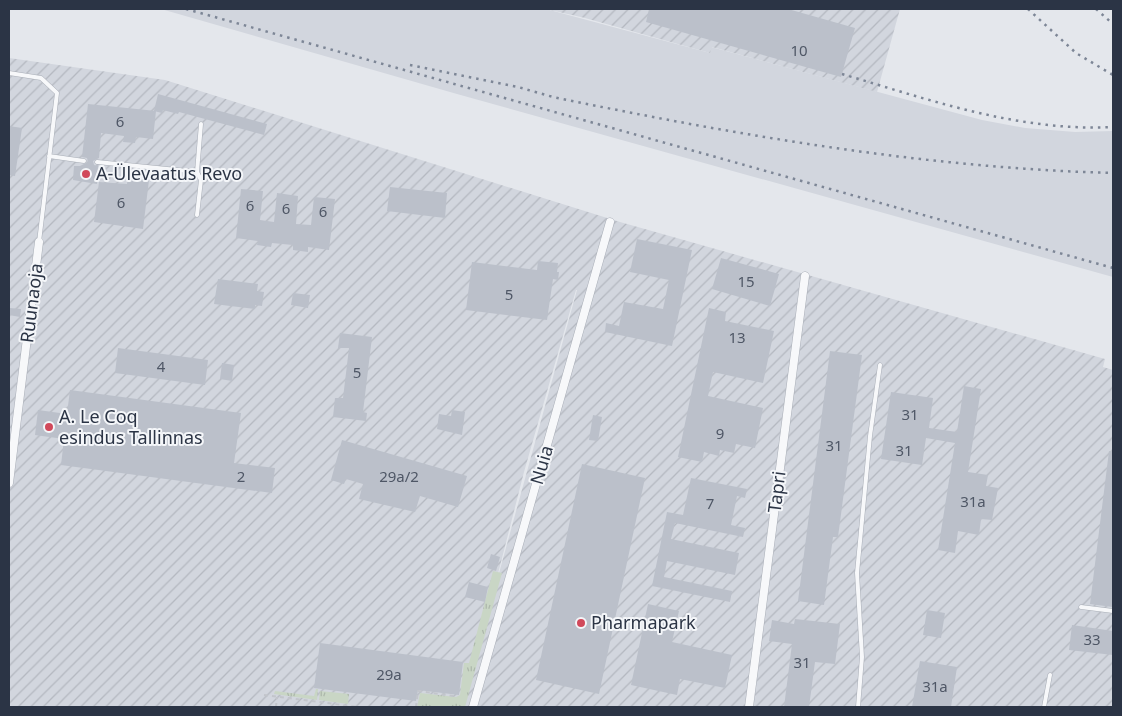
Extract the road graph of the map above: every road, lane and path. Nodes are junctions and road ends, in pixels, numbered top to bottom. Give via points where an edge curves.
1 (9, 73) edge
2 (200, 124) dead end
3 (50, 156) junction
4 (84, 161) dead end
5 (97, 162) dead end
6 (197, 172) junction
7 (198, 215) dead end
8 (610, 222) dead end
9 (39, 242) joint
10 (805, 276) dead end
11 (880, 365) dead end
12 (9, 484) edge
13 (1081, 607) dead end
14 (1113, 611) edge
15 (1050, 675) dead end
16 (264, 695) dead end
17 (277, 696) junction
18 (454, 696) dead end
19 (276, 707) edge
20 (358, 707) edge
21 (416, 707) edge
22 (473, 707) edge
23 (749, 707) edge
24 (858, 707) edge
25 (1044, 707) edge

1 - 3 lane via 41,78 57,94
2 - 6 lane
3 - 4 lane
3 - 9 lane
5 - 6 lane
6 - 7 lane via 201,180
8 - 22 street, Nuia
9 - 12 street, Ruunaoja
10 - 23 street, Tapri
11 - 24 lane via 857,573 862,657
13 - 14 lane
15 - 25 lane
16 - 17 path
17 - 19 path
17 - 20 path
18 - 21 path via 418,691

